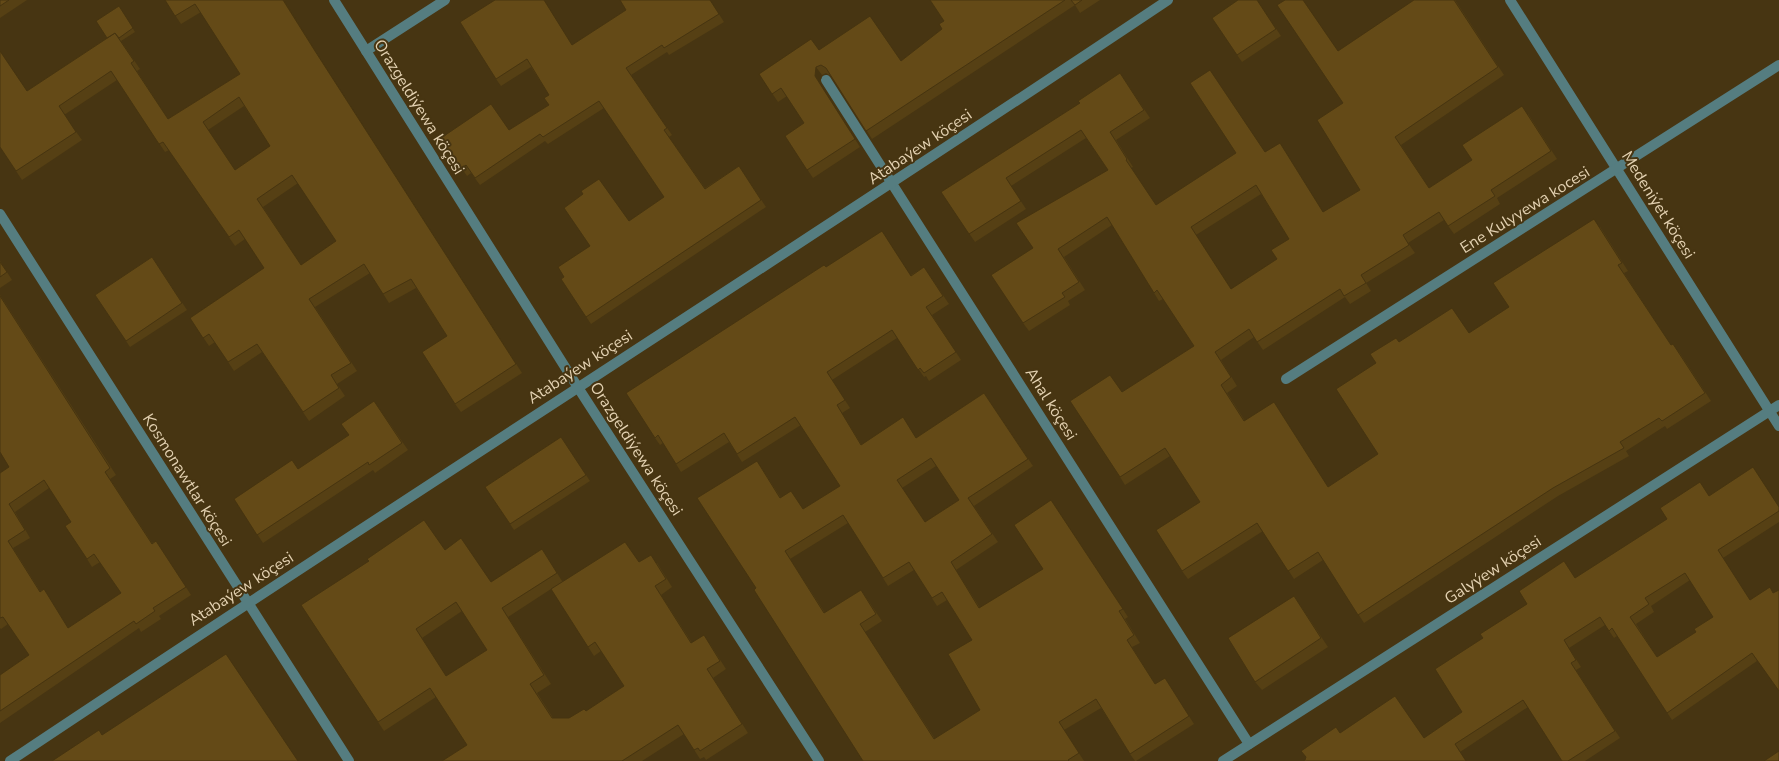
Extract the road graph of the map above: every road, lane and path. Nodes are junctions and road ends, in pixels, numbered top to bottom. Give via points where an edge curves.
1 (334, 0) edge
2 (445, 0) edge
3 (1168, 0) edge
4 (1510, 0) edge
5 (366, 52) junction
6 (1779, 65) edge
7 (826, 80) edge
8 (1618, 169) junction
9 (893, 184) junction
10 (0, 214) edge
11 (1286, 379) dead end
12 (577, 386) junction
13 (1779, 405) edge
14 (1769, 411) junction
15 (1779, 426) edge
16 (247, 602) junction
17 (1249, 744) junction
18 (10, 761) edge
19 (349, 761) edge
20 (819, 761) edge
21 (1223, 761) edge

1 - 5 street, Orazgeldiýewa köçesi
2 - 5 street
3 - 9 street, Atabaýew köçesi
4 - 8 street, Medeniýet köçesi
5 - 12 street, Orazgeldiýewa köçesi
6 - 8 street, Ene Kulyyewa kocesi
7 - 9 street, Ahal köçesi
8 - 11 street, Ene Kulyyewa kocesi
8 - 14 street, Medeniýet köçesi
9 - 12 street, Atabaýew köçesi
9 - 17 street, Ahal köçesi
10 - 16 street, Kosmonawtlar köçesi
12 - 16 street, Atabaýew köçesi
12 - 20 street, Orazgeldiýewa köçesi
13 - 14 street, Galyýew köçesi
14 - 15 street, Medeniýet köçesi
14 - 17 street, Galyýew köçesi
16 - 18 street, Atabaýew köçesi
16 - 19 street, Kosmonawtlar köçesi
17 - 21 street, Galyýew köçesi

